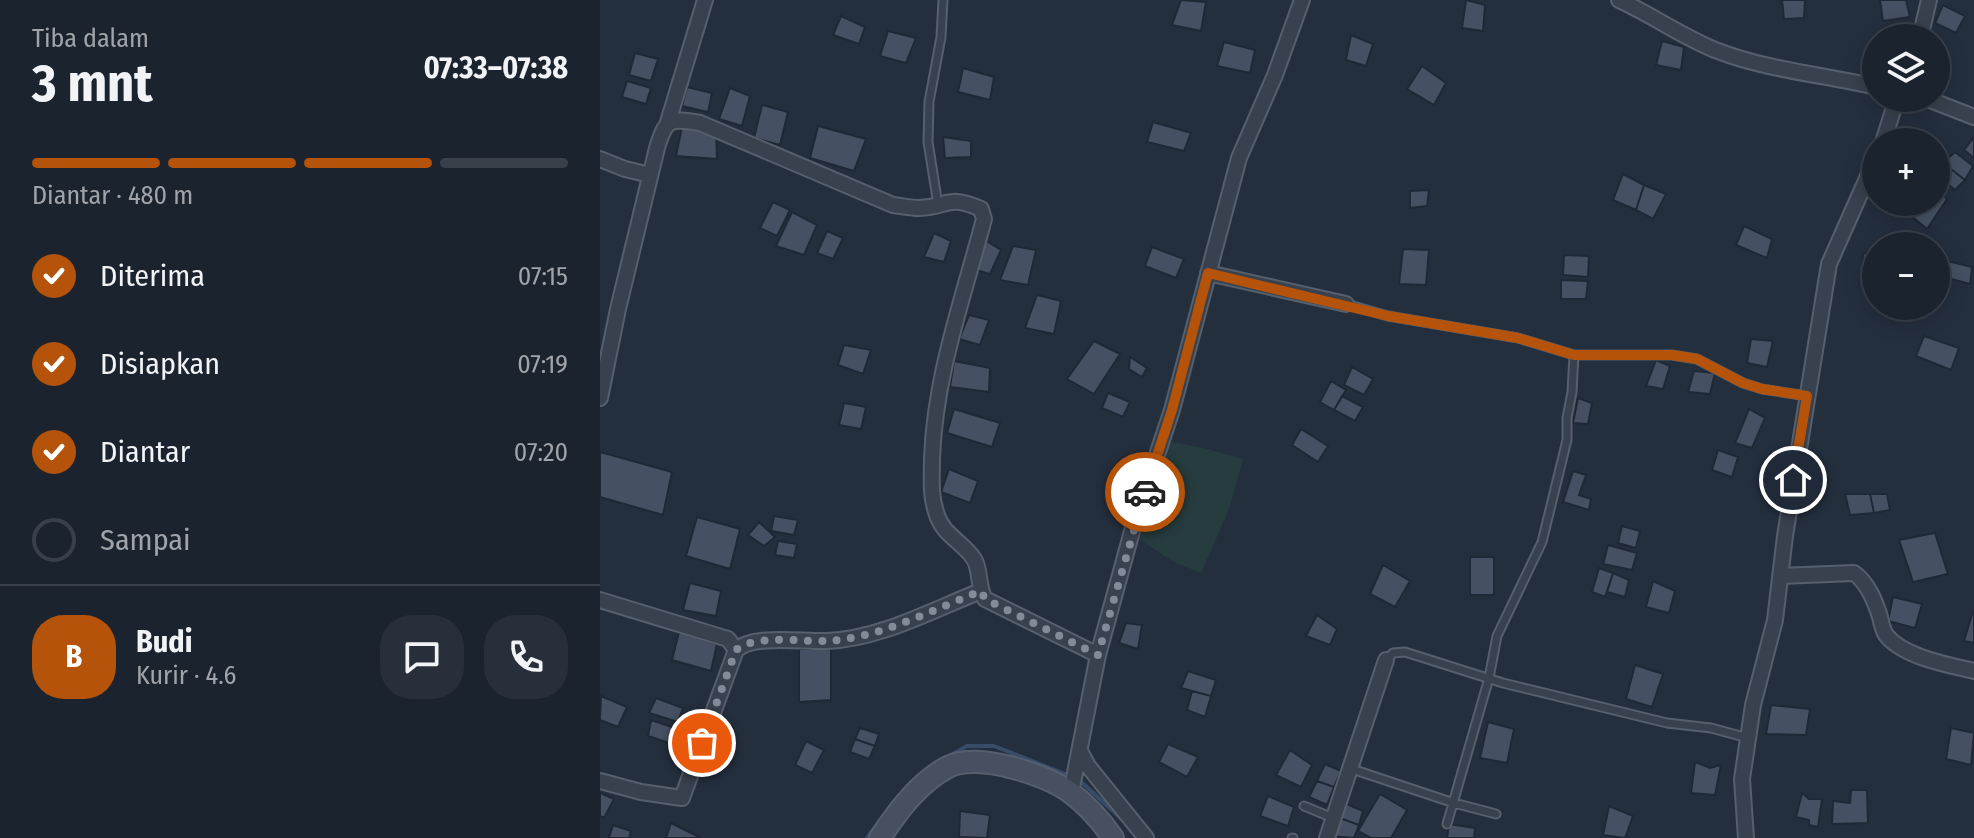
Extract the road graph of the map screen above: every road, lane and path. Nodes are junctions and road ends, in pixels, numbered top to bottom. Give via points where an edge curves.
1 (705, 0) edge
2 (943, 0) edge
3 (1302, 0) edge
4 (1619, 0) edge
5 (1929, 0) edge
6 (1923, 24) edge
7 (1862, 84) edge
8 (1950, 108) edge
9 (1974, 117) edge
10 (668, 122) junction
11 (600, 159) edge
12 (650, 175) junction
13 (1862, 190) edge
14 (938, 205) junction
15 (1208, 273) junction
16 (1346, 304) joint
17 (1574, 355) junction
18 (1807, 396) junction
19 (600, 398) edge
20 (1780, 576) junction
21 (981, 591) junction
22 (600, 600) edge
23 (736, 650) junction
24 (1098, 655) junction
25 (1386, 660) joint
26 (1974, 671) edge
27 (1489, 678) junction
28 (1748, 738) junction
29 (1079, 756) junction
30 (1349, 768) junction
31 (600, 781) edge
32 (1072, 787) junction
33 (1454, 803) junction
34 (1304, 806) dead end
35 (1496, 814) dead end
36 (1333, 818) junction
37 (1447, 824) dead end
38 (880, 838) edge
39 (1113, 838) edge
40 (1146, 838) edge
41 (1327, 838) edge
42 (1746, 838) edge

1 - 10 street
2 - 14 lane via 928,142
3 - 15 street via 1239,158
4 - 7 street via 1727,55
5 - 6 street
8 - 9 street
10 - 12 street
10 - 14 street via 700,123 893,205
11 - 12 street
12 - 19 street
13 - 18 street via 1829,264
14 - 21 street via 966,202 981,209 984,219 941,376 931,494 945,532 977,566
15 - 16 street
15 - 24 street
16 - 17 lane via 1518,338
17 - 18 lane via 1697,359 1743,383
17 - 27 lane via 1567,440 1542,542 1497,636
18 - 20 street
20 - 26 street via 1854,573 1877,607 1885,634 1930,660
20 - 28 street
21 - 23 street via 857,637 767,641
21 - 24 street via 985,599
22 - 23 street via 728,639
23 - 31 street via 682,798
24 - 29 street
25 - 27 lane via 1405,652
25 - 30 street
27 - 28 lane
27 - 33 lane
28 - 42 street via 1742,779
29 - 32 street
29 - 40 street
30 - 33 lane
30 - 36 street
32 - 38 street via 1001,763 949,766 900,808
32 - 39 street
33 - 35 lane
33 - 37 lane
34 - 36 lane
36 - 41 street

